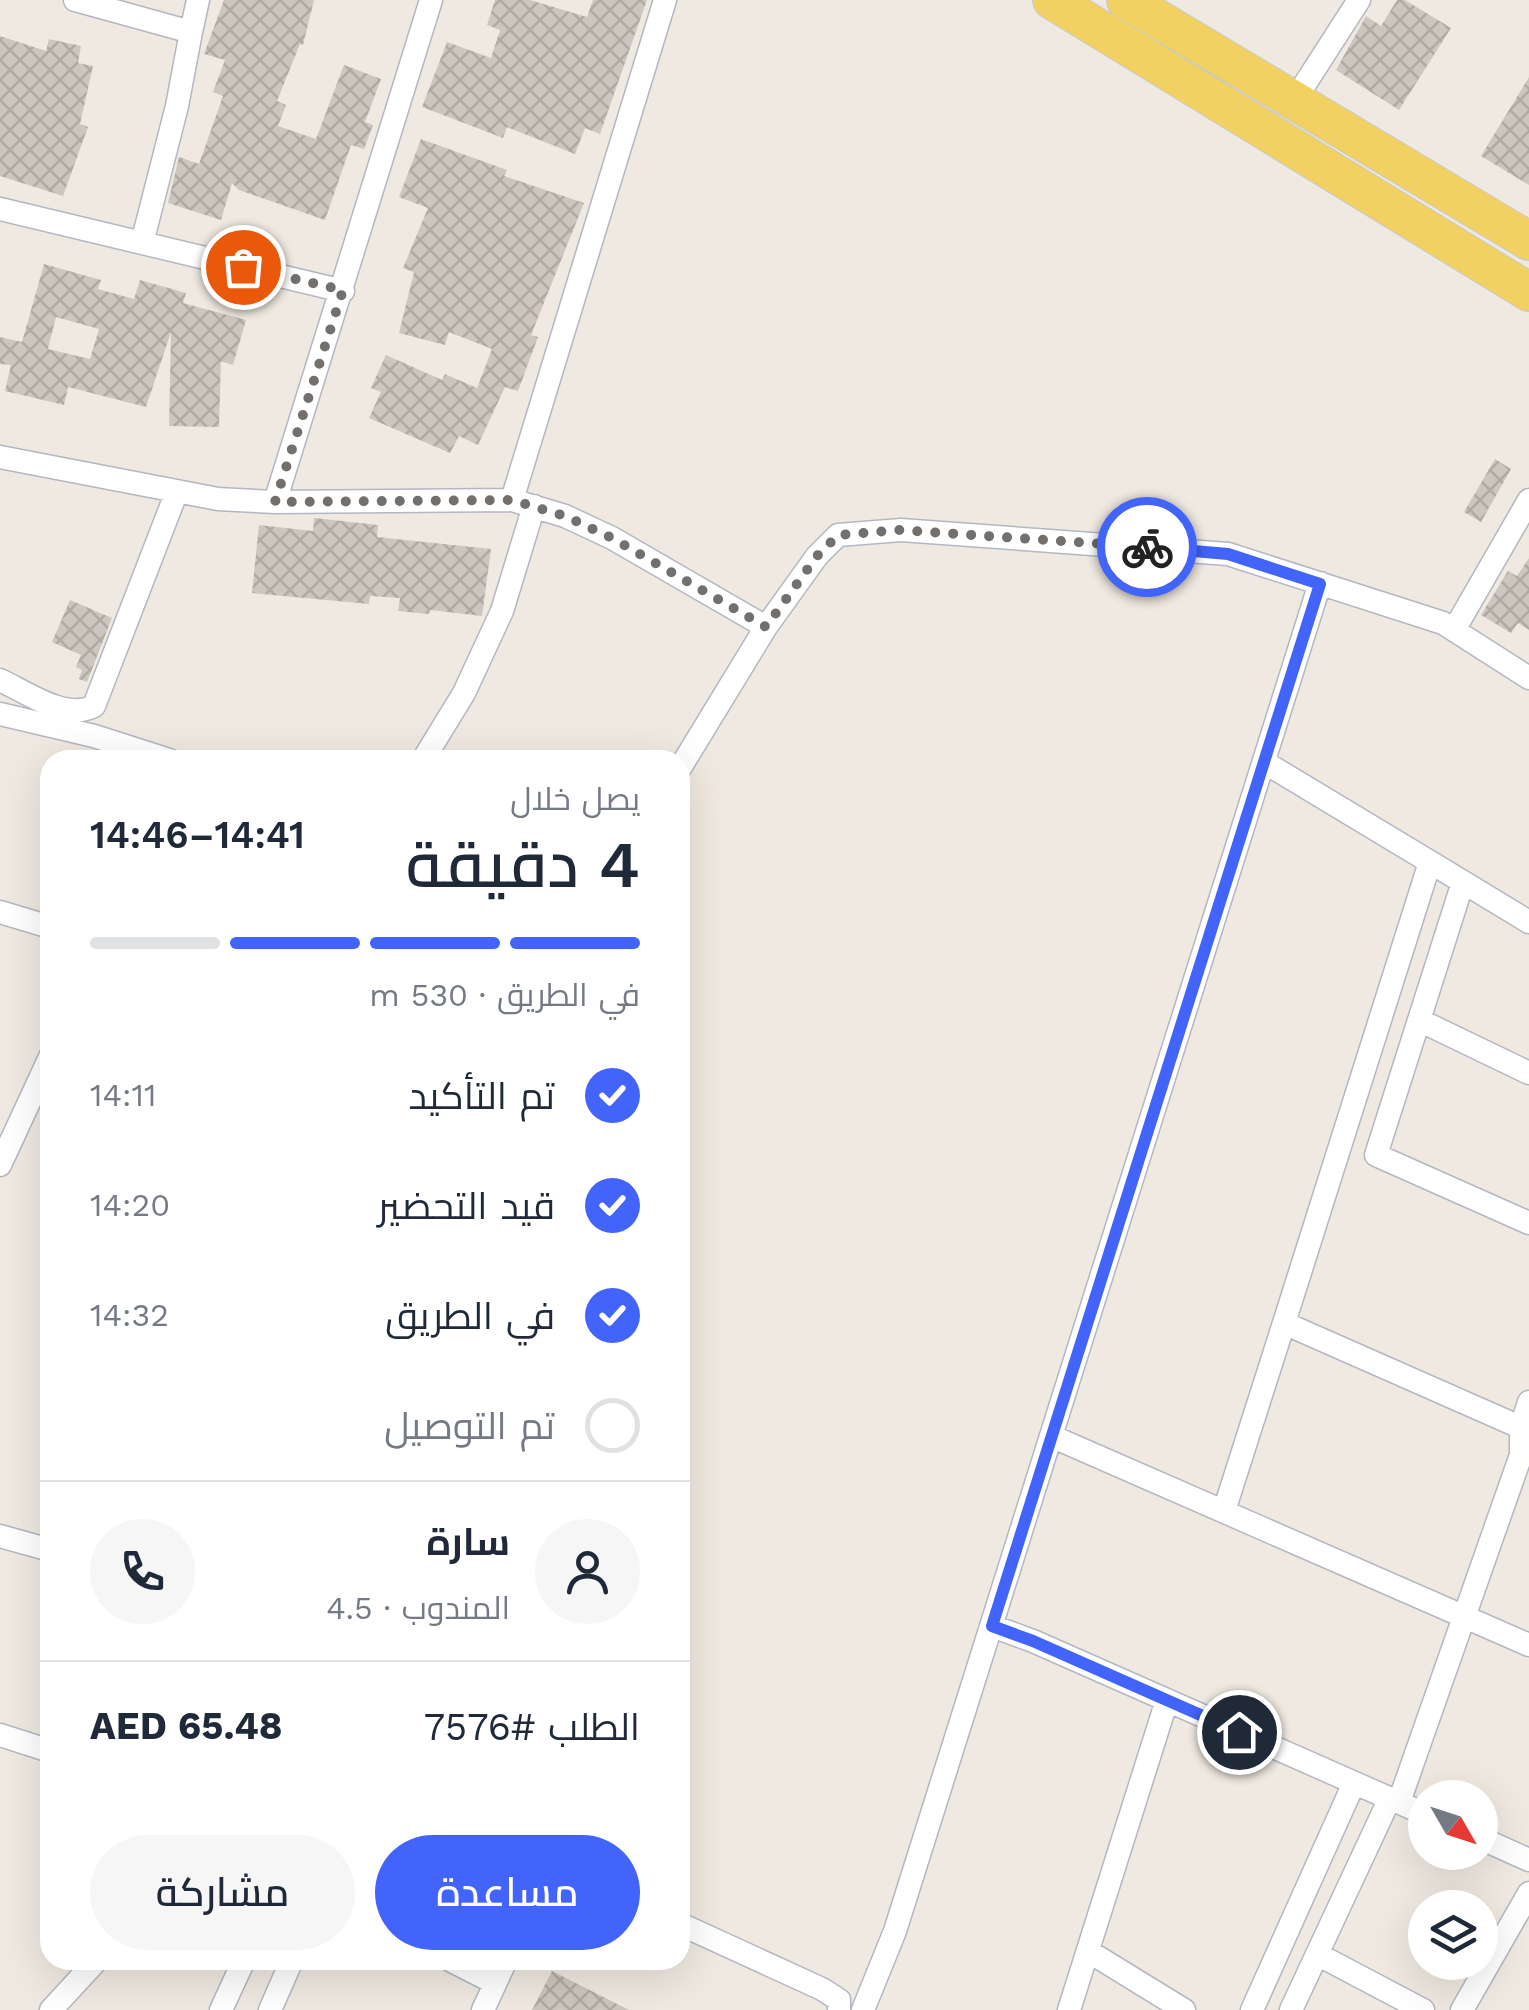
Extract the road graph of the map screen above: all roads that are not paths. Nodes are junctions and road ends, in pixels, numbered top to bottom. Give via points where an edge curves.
1 (75, 0) edge
2 (198, 0) edge
3 (432, 0) edge
4 (666, 0) edge
5 (1052, 0) edge
6 (1126, 0) edge
7 (1359, 0) edge
8 (190, 32) junction
9 (1294, 101) junction
10 (0, 209) edge
11 (1529, 241) edge
12 (142, 243) junction
13 (343, 290) junction
14 (1529, 292) edge
15 (0, 457) edge
16 (177, 491) junction
17 (1529, 500) edge
18 (275, 502) junction
19 (523, 503) junction
20 (1320, 584) junction
21 (766, 627) junction
22 (1454, 630) junction
23 (1529, 678) edge
24 (0, 680) edge
25 (0, 714) edge
26 (138, 750) edge
27 (430, 750) edge
28 (690, 752) edge
29 (1264, 762) junction
30 (1430, 862) junction
31 (1463, 882) junction
32 (0, 912) edge
33 (1529, 922) edge
34 (40, 924) edge
35 (1419, 1020) junction
36 (1529, 1073) edge
37 (40, 1079) edge
38 (1342, 1140) junction
39 (1376, 1156) junction
40 (0, 1165) edge
41 (1529, 1224) edge
42 (1284, 1323) junction
43 (1529, 1402) edge
44 (1525, 1429) edge
45 (1051, 1436) junction
46 (1224, 1512) junction
47 (0, 1536) edge
48 (40, 1547) edge
49 (1465, 1616) junction
50 (992, 1626) junction
51 (1529, 1644) edge
52 (1167, 1700) junction
53 (0, 1735) edge
54 (40, 1748) edge
55 (1354, 1783) junction
56 (1394, 1800) junction
57 (1408, 1806) edge
58 (1498, 1846) edge
59 (1529, 1860) edge
60 (1529, 1893) edge
61 (690, 1929) edge
62 (1088, 1951) junction
63 (1317, 1954) junction
64 (88, 1970) edge
65 (240, 1970) edge
66 (288, 1970) edge
67 (469, 1970) edge
68 (502, 1970) edge
69 (496, 1984) junction
70 (50, 2010) edge
71 (222, 2010) edge
72 (270, 2010) edge
73 (483, 2010) edge
74 (839, 2010) edge
75 (863, 2010) edge
76 (1069, 2010) edge
77 (1184, 2010) edge
78 (1252, 2010) edge
79 (1291, 2010) edge
80 (1424, 2010) edge
81 (1462, 2010) edge

1 - 8 street
2 - 8 street
3 - 13 street
4 - 19 street
5 - 14 main road
6 - 9 main road
7 - 9 street
8 - 12 street
9 - 11 main road
10 - 12 street
12 - 13 street
13 - 18 street
15 - 16 street
16 - 18 street
16 - 24 street via 94,706 83,712 58,707
17 - 22 street
18 - 19 street
19 - 21 street via 612,538
19 - 27 street via 502,610
20 - 21 street via 1228,554 900,530 838,535
20 - 22 street
20 - 29 street
21 - 28 street
22 - 23 street
25 - 26 street
29 - 30 street
29 - 45 street
30 - 31 street
30 - 38 street
31 - 33 street
31 - 35 street
32 - 34 street
35 - 36 street
35 - 39 street
37 - 40 street
38 - 39 street
38 - 42 street
39 - 41 street
42 - 44 street
42 - 46 street
43 - 44 street
44 - 49 street
45 - 46 street
45 - 50 street
46 - 49 street
47 - 48 street
49 - 51 street
49 - 56 street
50 - 52 street
50 - 75 street via 895,1931
52 - 55 street
52 - 62 street
53 - 54 street
55 - 56 street
55 - 78 street
56 - 57 street
56 - 63 street
58 - 59 street
60 - 81 street
61 - 74 street via 822,1989 839,2000
62 - 76 street
62 - 77 street
63 - 79 street
63 - 80 street
64 - 70 street
65 - 71 street
66 - 72 street
67 - 69 street
68 - 69 street
69 - 73 street

